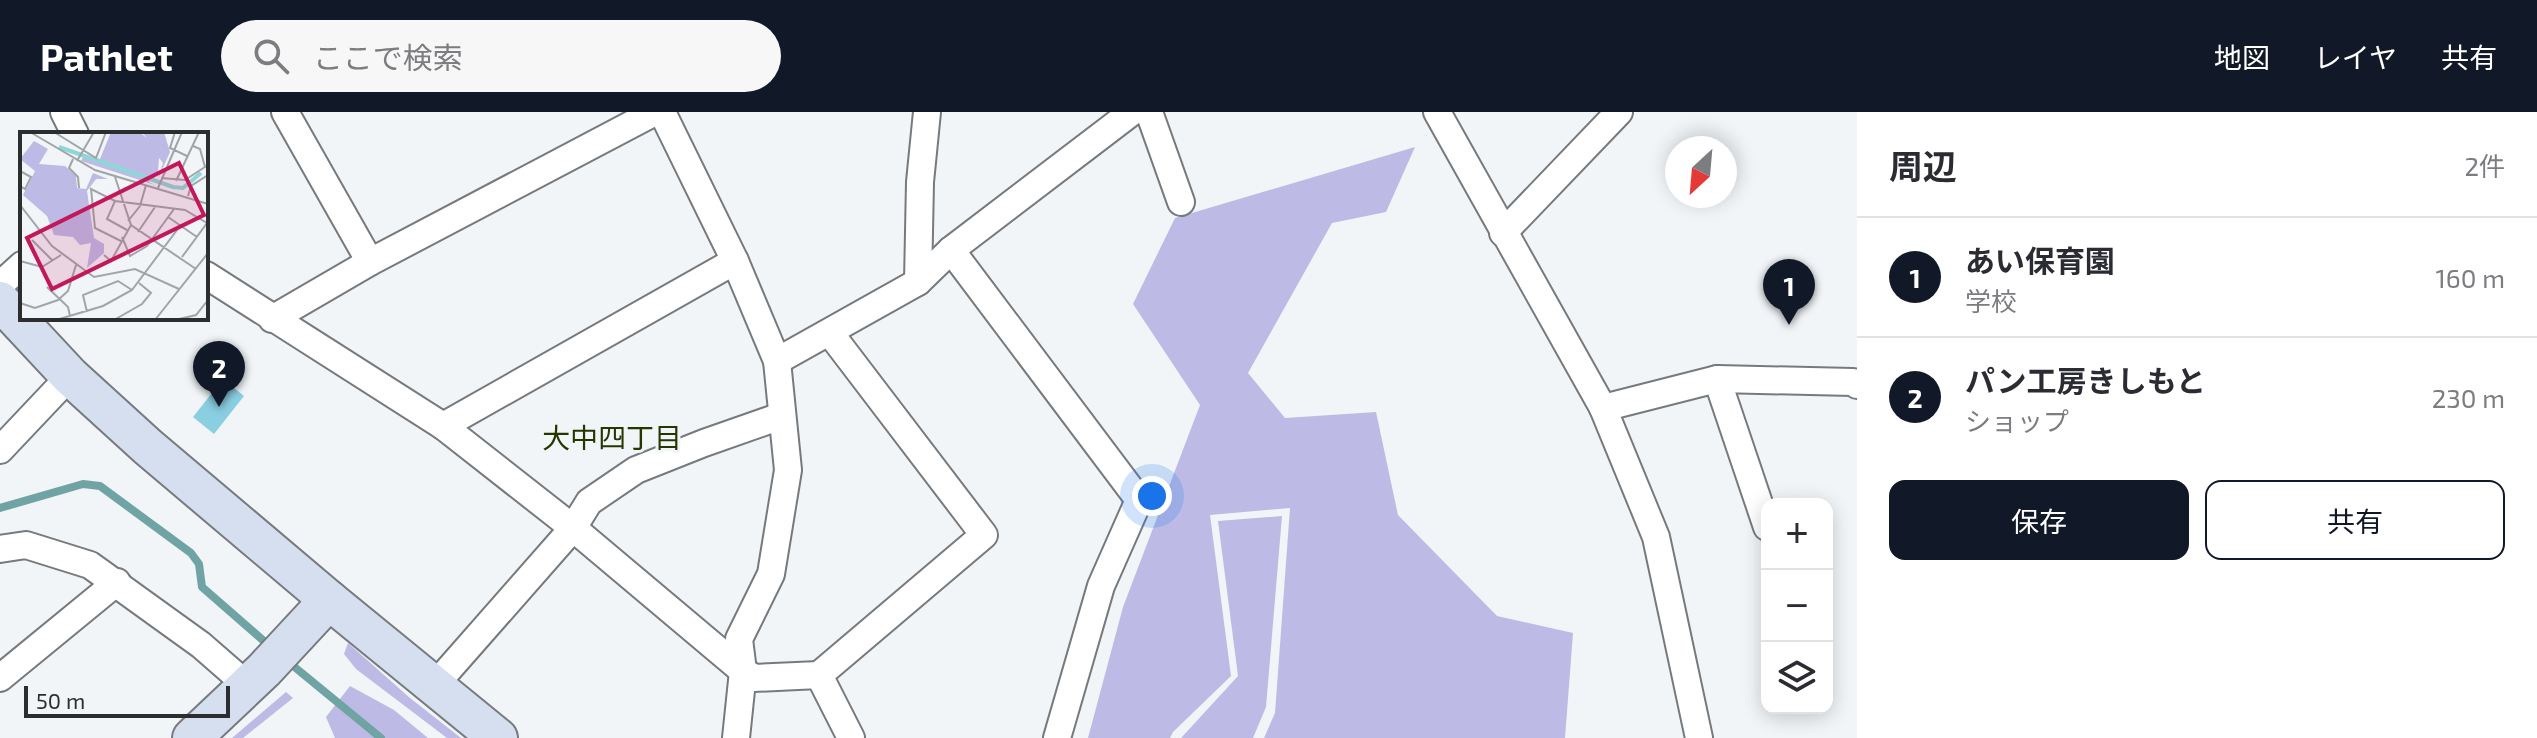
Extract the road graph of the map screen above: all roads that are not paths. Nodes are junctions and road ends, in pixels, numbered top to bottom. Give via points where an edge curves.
1 (64, 112) edge
2 (655, 112) edge
3 (662, 112) edge
4 (927, 112) edge
5 (1132, 112) edge
6 (1149, 112) edge
7 (1437, 112) edge
8 (1619, 112) edge
9 (294, 115) edge
10 (74, 132) edge
11 (1181, 202) dead end
12 (1503, 233) junction
13 (951, 250) junction
14 (735, 261) junction
15 (370, 262) junction
16 (20, 267) edge
17 (208, 276) edge
18 (918, 282) junction
19 (0, 285) edge
20 (0, 301) edge
21 (272, 319) junction
22 (830, 333) junction
23 (777, 361) junction
24 (70, 376) junction
25 (1717, 379) junction
26 (1857, 385) edge
27 (1603, 408) junction
28 (781, 416) junction
29 (443, 426) junction
30 (0, 450) edge
31 (1761, 509) edge
32 (573, 528) junction
33 (0, 549) edge
34 (117, 582) junction
35 (319, 612) junction
36 (743, 671) junction
37 (819, 675) junction
38 (0, 678) edge
39 (256, 678) junction
40 (435, 685) junction
41 (192, 738) edge
42 (498, 738) edge
43 (736, 738) edge
44 (851, 738) edge
45 (1057, 738) edge
46 (1699, 738) edge

1 - 10 street
2 - 15 street
3 - 14 street
4 - 18 street
5 - 13 street
6 - 11 street
7 - 12 street
8 - 12 street
9 - 15 street
12 - 27 street
13 - 18 street
13 - 45 street via 1139,500 1101,586
14 - 23 street
14 - 29 street
15 - 21 street
16 - 19 street
17 - 21 street
18 - 22 street
20 - 24 street
21 - 29 street
22 - 23 street
22 - 37 street via 984,535
23 - 28 street
24 - 30 street
24 - 35 street
25 - 26 street
25 - 27 street
25 - 31 street
27 - 46 street via 1656,537
28 - 32 street via 636,470 589,502
28 - 36 street via 788,470 780,532 771,574 739,639
29 - 32 street
32 - 36 street
32 - 40 street
33 - 34 street via 26,545 90,565
34 - 38 street
34 - 39 street via 201,645
35 - 39 street
35 - 40 street
36 - 37 street via 754,678
36 - 43 street
37 - 44 street
39 - 41 street
40 - 42 street

